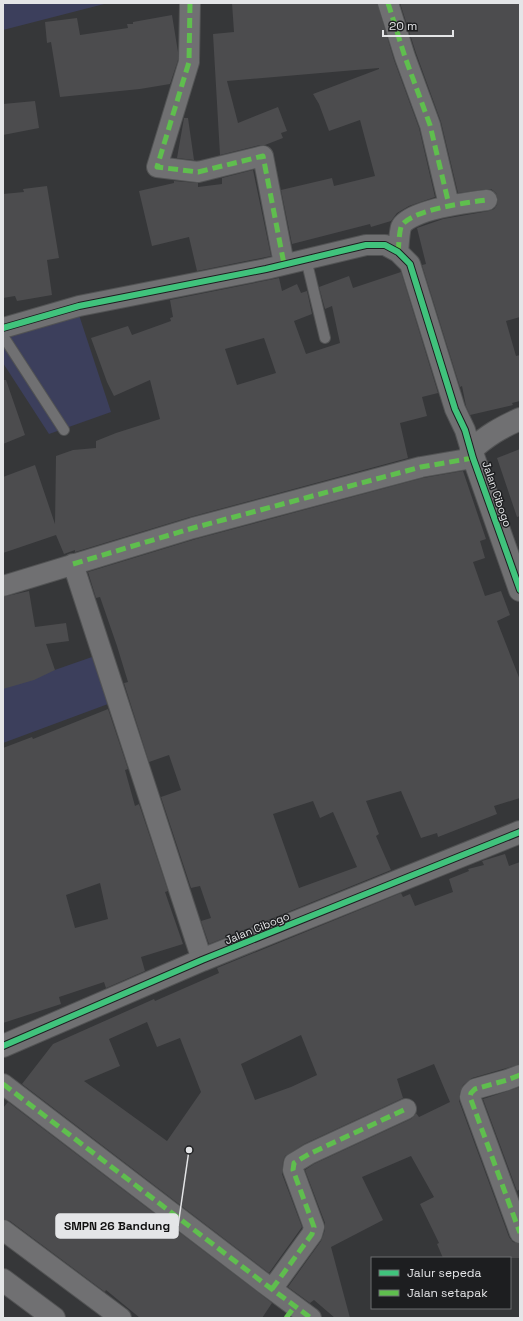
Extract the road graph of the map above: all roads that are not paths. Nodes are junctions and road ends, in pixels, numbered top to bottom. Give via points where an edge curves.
1 (190, 3) edge
2 (388, 3) edge
3 (488, 200) dead end
4 (449, 205) junction
5 (398, 252) junction
6 (306, 259) junction
7 (284, 264) junction
8 (3, 328) edge
9 (3, 336) edge
10 (325, 338) dead end
11 (520, 419) edge
12 (64, 430) dead end
13 (472, 454) junction
14 (73, 564) junction
15 (3, 586) edge
16 (520, 590) edge
17 (520, 832) edge
18 (202, 960) junction
19 (3, 1046) edge
20 (520, 1075) edge
21 (3, 1084) edge
22 (406, 1109) dead end
23 (3, 1230) edge
24 (520, 1233) edge
25 (3, 1280) edge
26 (272, 1288) junction
27 (291, 1312) edge
28 (54, 1318) edge
29 (121, 1318) edge
30 (311, 1318) edge

1 - 7 street via 189,62 157,167 198,172 263,156
2 - 4 street via 430,125
3 - 4 street
4 - 5 street via 410,218 401,226
5 - 6 street via 385,245 366,245
5 - 13 street via 410,264 455,409
6 - 7 street
6 - 10 lane
7 - 8 street via 79,306
9 - 12 lane
11 - 13 street, Jalan Cibogo via 484,438
13 - 14 street via 193,528
13 - 16 street, Jalan Cibogo
14 - 15 street
14 - 18 street
17 - 18 street, Jalan Cibogo
18 - 19 street, Jalan Cibogo
20 - 24 street via 475,1089 470,1097
21 - 26 street
22 - 26 street via 294,1163 293,1170 314,1227 312,1234
23 - 29 street
25 - 28 street
26 - 27 street
27 - 30 street

